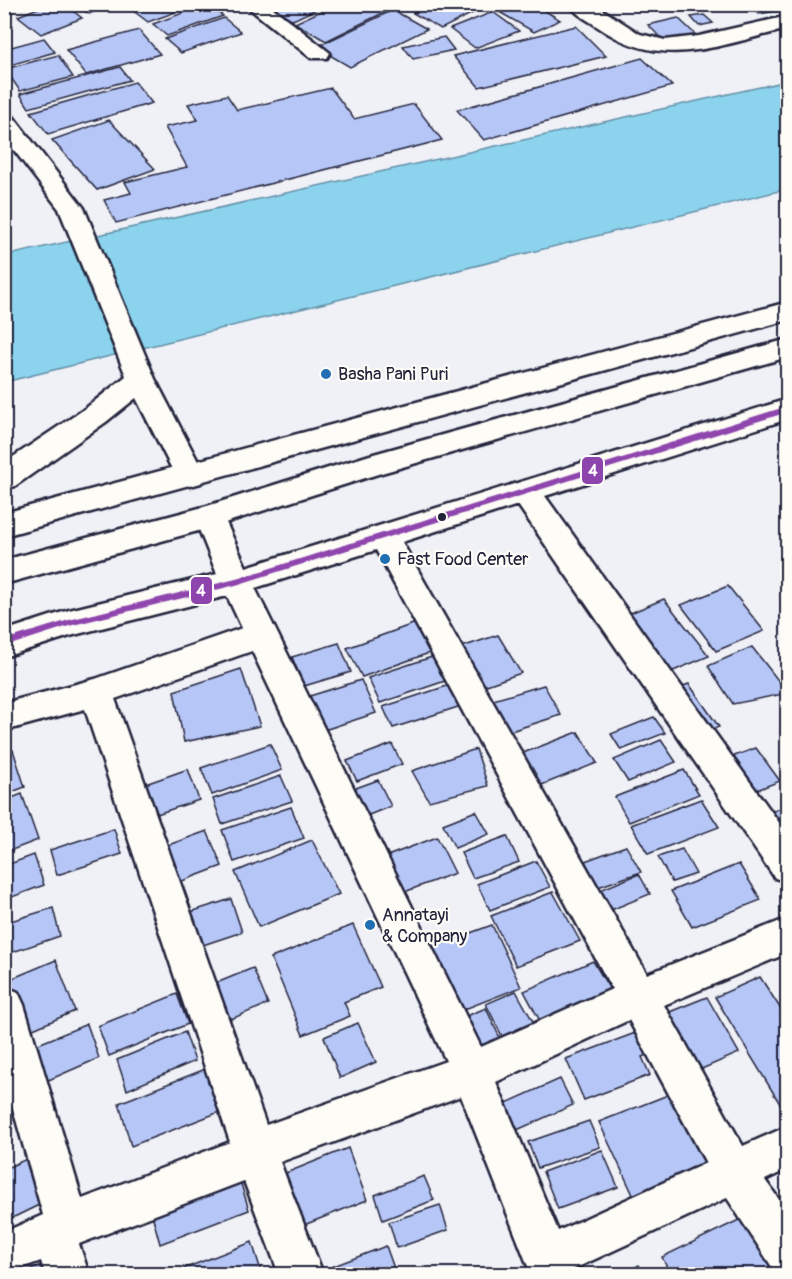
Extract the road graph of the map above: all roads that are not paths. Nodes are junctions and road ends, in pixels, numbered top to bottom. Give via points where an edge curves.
1 (254, 4) edge
2 (579, 4) edge
3 (788, 22) edge
4 (319, 53) dead end
5 (4, 120) edge
6 (788, 311) edge
7 (788, 348) edge
8 (141, 379) junction
9 (781, 419) edge
10 (190, 476) junction
11 (4, 478) edge
12 (525, 491) junction
13 (209, 518) junction
14 (4, 525) edge
15 (383, 535) junction
16 (4, 572) edge
17 (236, 582) junction
18 (262, 634) junction
19 (4, 644) edge
20 (96, 692) junction
21 (4, 717) edge
22 (788, 866) edge
23 (788, 935) edge
24 (637, 997) junction
25 (4, 1005) edge
26 (472, 1072) junction
27 (788, 1147) edge
28 (254, 1150) junction
29 (734, 1171) junction
30 (61, 1230) junction
31 (788, 1251) edge
32 (4, 1255) edge
33 (551, 1267) edge
34 (67, 1275) edge
35 (301, 1275) edge

1 - 4 main road
2 - 3 main road via 651,45 675,46
5 - 8 main road via 70,208
6 - 10 main road
7 - 13 main road via 370,466
8 - 10 main road
8 - 11 main road
9 - 12 main road
10 - 14 main road
12 - 15 main road
12 - 22 main road
13 - 16 main road
13 - 17 main road
15 - 17 main road
15 - 24 main road
17 - 18 main road
17 - 19 main road via 69,623
18 - 20 main road
18 - 26 main road
20 - 21 main road
20 - 28 main road
23 - 24 main road
24 - 26 main road
24 - 29 main road
25 - 30 main road
26 - 28 main road
26 - 33 main road
27 - 29 main road
28 - 30 main road via 238,1162
28 - 35 main road
29 - 31 main road
29 - 33 main road
30 - 32 main road
30 - 34 main road

